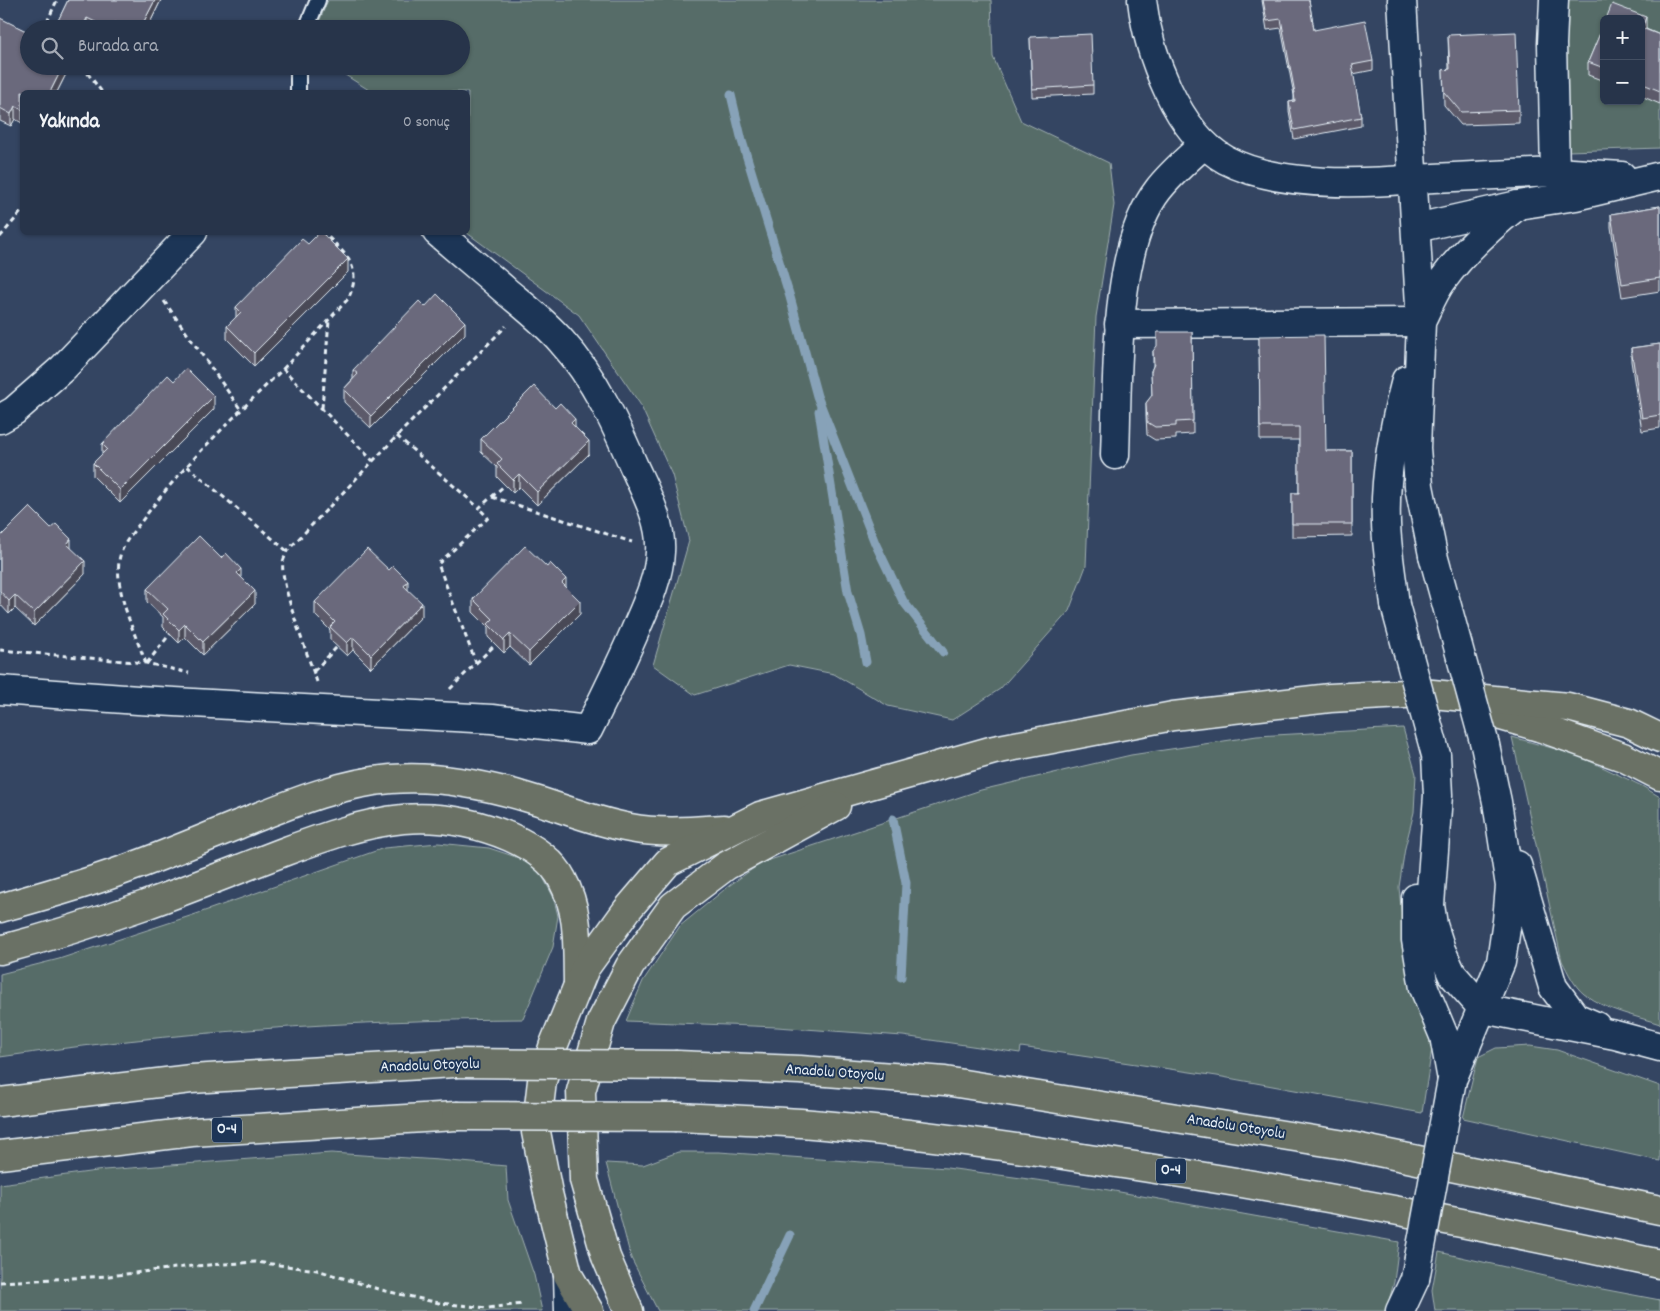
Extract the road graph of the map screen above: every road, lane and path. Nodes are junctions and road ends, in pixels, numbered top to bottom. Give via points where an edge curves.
1 (57, 0) edge
2 (318, 0) edge
3 (1142, 0) edge
4 (1402, 0) edge
5 (1554, 0) edge
6 (48, 20) edge
7 (310, 20) edge
8 (89, 75) edge
9 (298, 75) edge
10 (100, 90) edge
11 (298, 90) edge
12 (1204, 144) junction
13 (1555, 172) junction
14 (1656, 177) edge
15 (1414, 179) junction
16 (1518, 204) junction
17 (20, 213) edge
18 (1416, 228) junction
19 (190, 235) edge
20 (326, 235) edge
21 (441, 235) edge
22 (0, 237) edge
23 (148, 278) junction
24 (525, 307) junction
25 (329, 320) junction
26 (1421, 322) junction
27 (1119, 324) junction
28 (283, 369) junction
29 (322, 409) junction
30 (241, 410) junction
31 (0, 419) edge
32 (397, 436) junction
33 (1116, 455) dead end
34 (372, 461) junction
35 (187, 466) junction
36 (505, 485) edge
37 (492, 497) junction
38 (479, 508) junction
39 (287, 551) junction
40 (660, 552) junction
41 (170, 634) edge
42 (496, 644) edge
43 (337, 647) edge
44 (0, 650) edge
45 (146, 663) junction
46 (476, 663) junction
47 (314, 671) junction
48 (191, 673) dead end
49 (319, 687) dead end
50 (0, 690) edge
51 (448, 691) dead end
52 (1422, 693) junction
53 (1660, 738) edge
54 (1660, 776) edge
55 (879, 783) junction
56 (1497, 802) junction
57 (1436, 820) junction
58 (736, 829) junction
59 (0, 908) edge
60 (0, 950) edge
61 (578, 985) junction
62 (1482, 1009) junction
63 (1615, 1035) junction
64 (1660, 1047) edge
65 (1452, 1080) junction
66 (0, 1102) edge
67 (0, 1155) edge
68 (1660, 1210) edge
69 (1660, 1264) edge
70 (568, 1275) junction
71 (1415, 1279) junction
72 (0, 1282) edge
73 (522, 1304) dead end
74 (569, 1311) edge
75 (589, 1311) edge
76 (629, 1311) edge
77 (1400, 1311) edge
78 (1418, 1311) edge

1 - 6 path
2 - 7 lane
3 - 12 street via 1154,56 1168,89 1183,117
4 - 15 street
5 - 13 street
8 - 10 path
9 - 11 lane
12 - 15 street via 1226,160 1286,177 1367,183
12 - 27 street via 1157,191 1144,213 1132,246
13 - 14 street
13 - 15 street
14 - 16 street via 1576,196
15 - 18 street
16 - 18 street
16 - 26 street via 1480,238 1441,283
17 - 22 path
18 - 26 street
19 - 23 street
20 - 25 path via 347,256 355,270 354,287 348,300
21 - 24 street
23 - 30 path
23 - 31 street via 63,368 14,411
24 - 32 path
24 - 40 street via 562,342 603,401 648,496 659,530
25 - 28 path
25 - 29 path
26 - 27 street
26 - 56 street, bridge via 1416,448 1419,486 1433,555 1485,745
26 - 57 street, bridge via 1400,401 1387,491 1386,524 1396,605 1436,755
27 - 33 street
28 - 29 path
28 - 30 path
29 - 34 path
30 - 35 path
32 - 34 path
32 - 38 path
34 - 39 path
35 - 39 path
35 - 45 path via 130,536 119,559 122,593
36 - 37 path
37 - 38 path
37 - 40 path
38 - 46 path via 488,518 438,564
39 - 47 path via 283,563 286,591
40 - 50 street via 649,600 588,730 492,719
41 - 45 path
42 - 46 path
43 - 47 path
44 - 45 path
45 - 48 path
46 - 51 path
47 - 49 path
52 - 53 main road via 1568,707 1629,724
52 - 54 main road via 1548,730 1623,757
52 - 55 main road via 1330,698 1173,716 994,750
55 - 58 main road via 760,816
55 - 76 main road via 726,866 673,906 630,966 601,1022 581,1091 584,1180 606,1257
56 - 62 street via 1510,886 1501,962
56 - 63 street via 1553,987 1575,1017
57 - 62 street via 1430,905 1433,925 1452,974
57 - 65 street via 1416,894 1416,940 1424,988 1444,1036
58 - 59 main road via 674,832 631,829 585,818 479,784 438,779 391,779 345,786 293,803 135,866
58 - 61 main road via 668,862 621,918 585,968
60 - 61 main road via 126,912 329,836 403,819 451,821 492,830 523,843 546,859 562,878 573,904
61 - 70 main road via 542,1081 536,1132
62 - 63 street
62 - 65 street
63 - 64 street
65 - 71 street, bridge
66 - 68 main road, Anadolu Otoyolu, bridge via 191,1079 455,1063 677,1065 800,1070 954,1082 1345,1145
67 - 69 main road, O-4, bridge via 192,1132 456,1116 676,1117 800,1123 931,1135 1151,1168 1507,1231
70 - 74 street
70 - 75 main road
71 - 77 street
71 - 78 street
72 - 73 path via 256,1262 318,1270 381,1290 439,1303 488,1308

